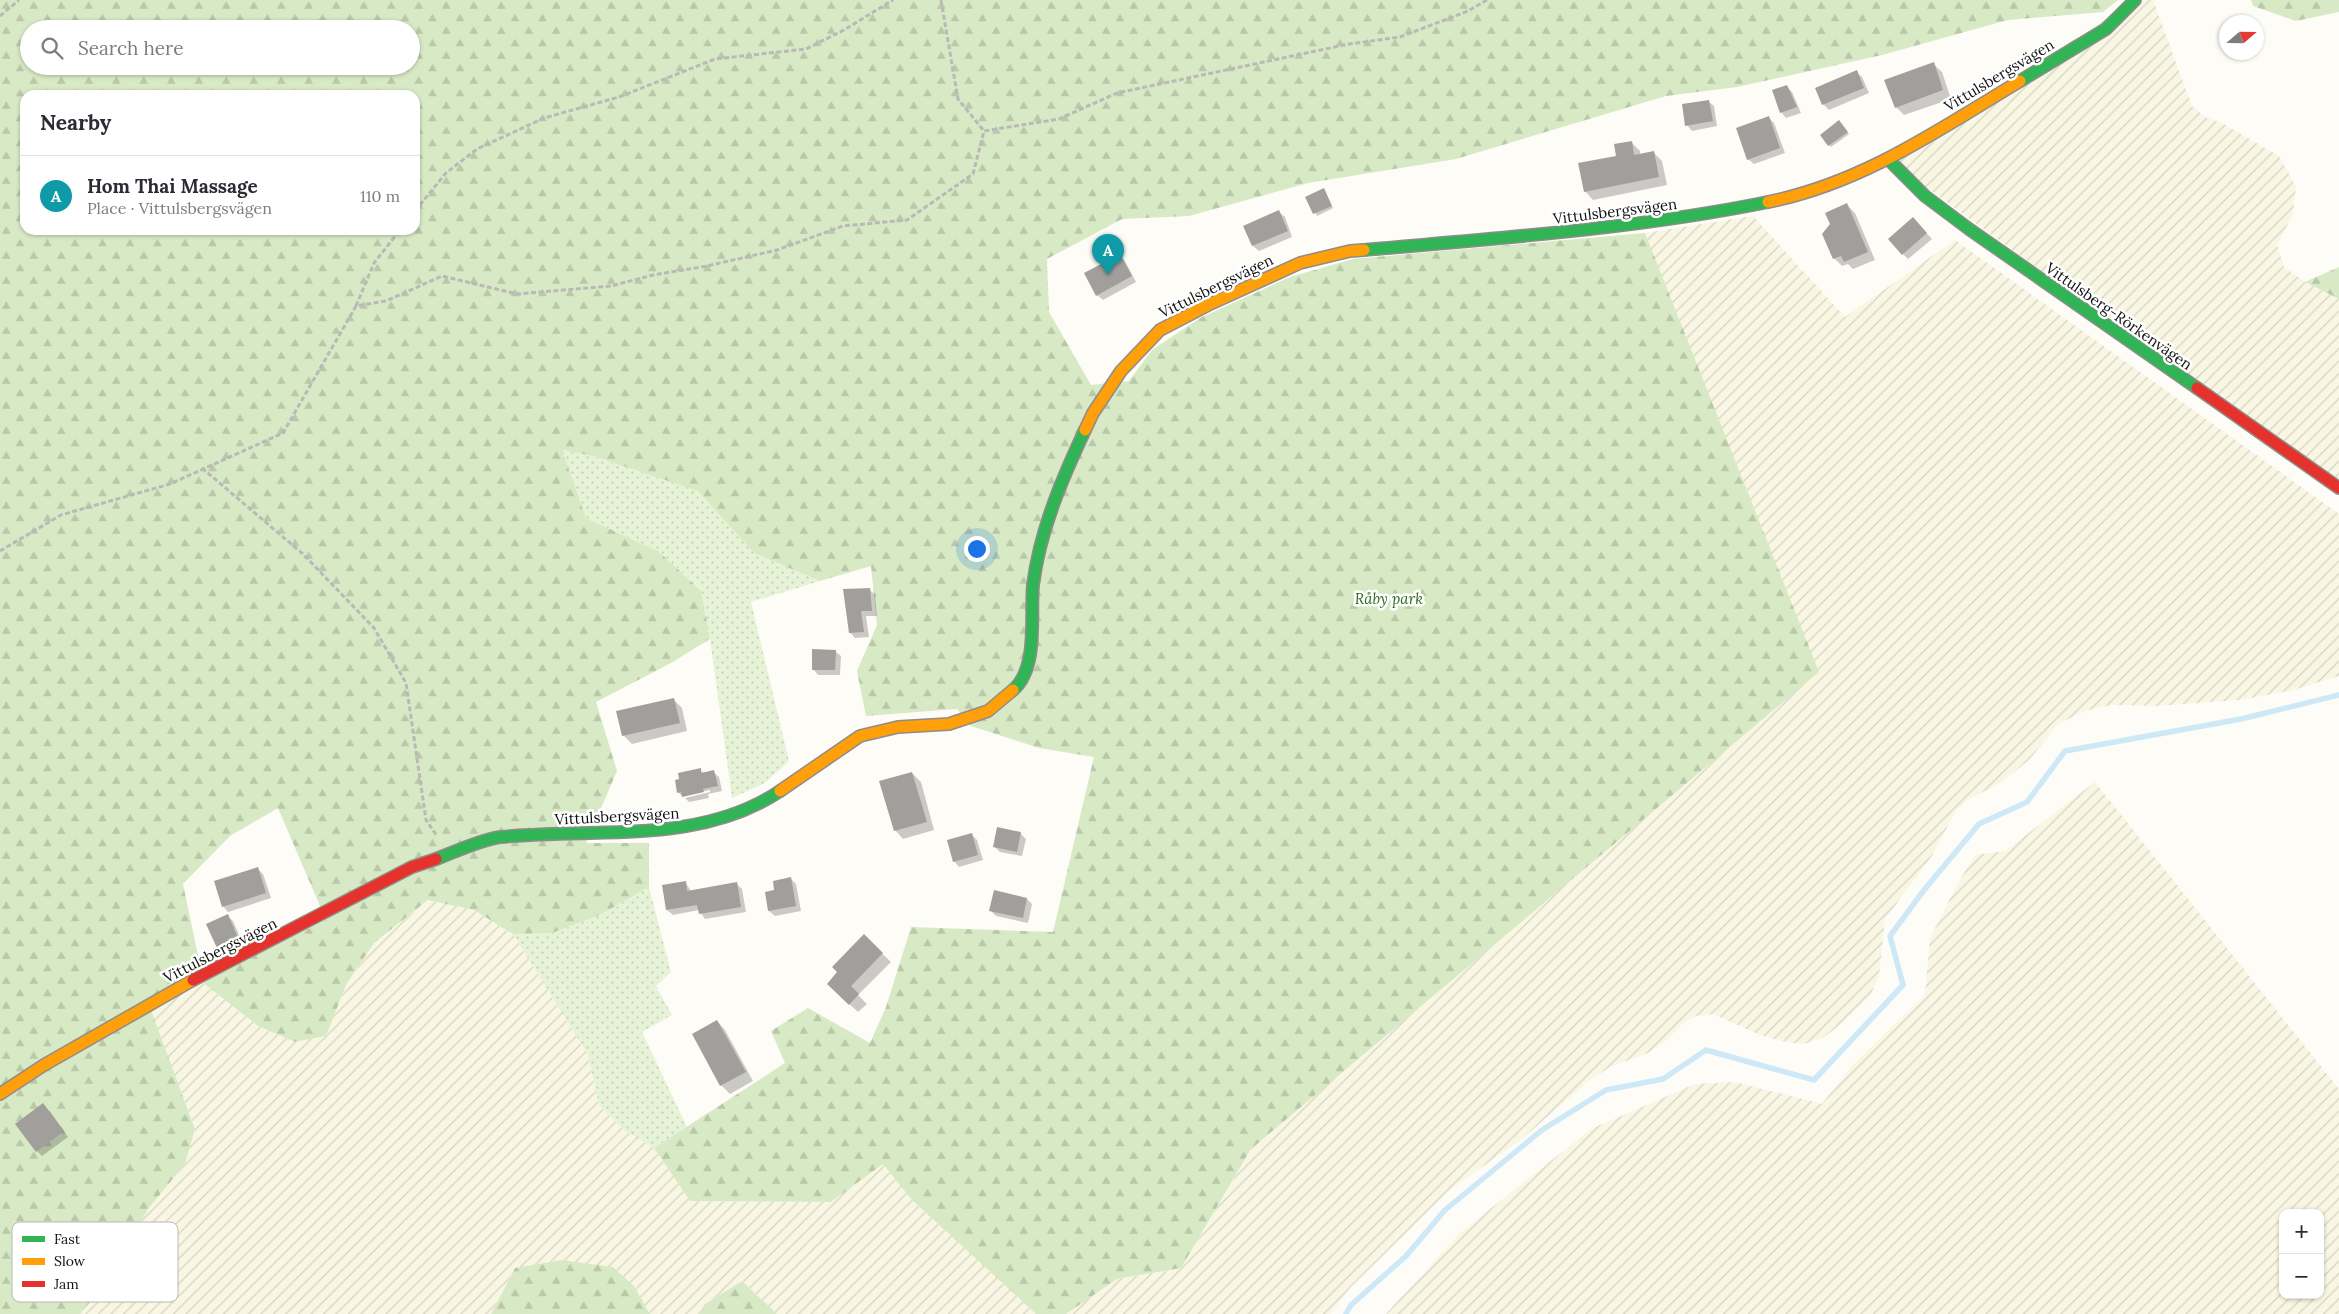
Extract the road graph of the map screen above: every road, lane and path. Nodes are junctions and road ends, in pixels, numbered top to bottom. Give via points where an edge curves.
1 (19, 0) edge
2 (893, 0) edge
3 (940, 0) edge
4 (1487, 0) edge
5 (2135, 0) edge
6 (0, 16) edge
7 (984, 131) junction
8 (1889, 160) junction
9 (420, 205) edge
10 (396, 235) edge
11 (356, 306) junction
12 (202, 468) junction
13 (2339, 488) edge
14 (0, 551) edge
15 (450, 854) junction
16 (0, 1094) edge

1 - 6 path
2 - 9 path via 806,49 715,58 619,97 544,118 477,149 446,173
3 - 7 path via 958,99
4 - 7 path via 1468,11 1400,37 1349,44 1117,93 1059,119
5 - 8 street, Vittulsbergsvägen via 2106,29
7 - 11 path via 973,174 907,220 843,226 777,250 611,286 517,294 442,276 386,302
8 - 13 street, Vittulsberg-Rörkenvägen via 1925,196 1970,229
8 - 15 street, Vittulsbergsvägen via 1794,196 1693,217 1513,238 1350,251 1300,263 1208,305 1160,330 1121,371 1093,413 1064,472 1043,535 1033,585 1032,650 1019,685 988,710 950,724 898,727 860,736 772,796 734,813 686,828 499,837
10 - 11 path via 374,263
11 - 12 path via 283,433
12 - 14 path via 170,484 61,515
12 - 15 path via 303,554 374,628 406,683 426,820
15 - 16 street, Vittulsbergsvägen via 412,867 169,992

